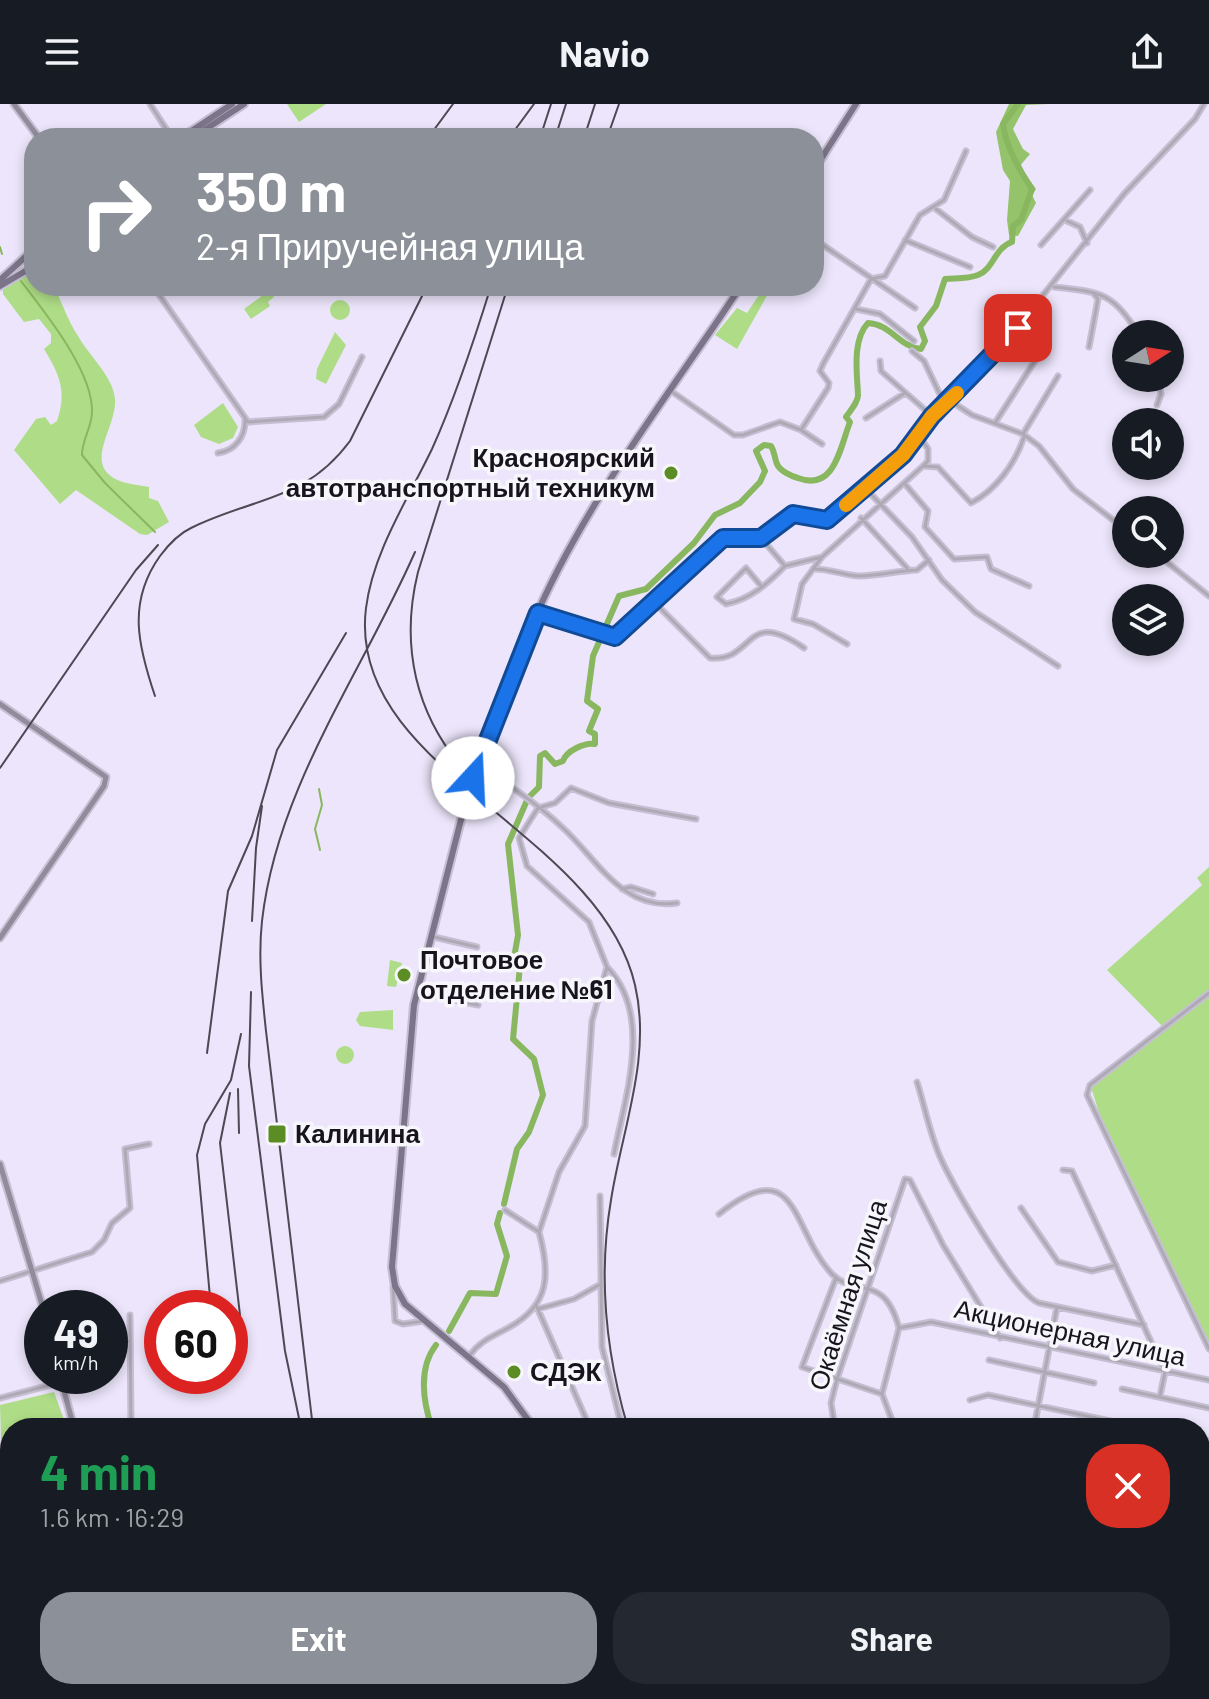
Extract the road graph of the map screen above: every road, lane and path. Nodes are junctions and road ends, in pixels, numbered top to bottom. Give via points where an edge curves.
1 (14, 104) edge
2 (150, 104) edge
3 (232, 104) edge
4 (244, 104) edge
5 (856, 104) edge
6 (1204, 104) edge
7 (32, 128) edge
8 (166, 128) edge
9 (196, 128) edge
10 (207, 128) edge
11 (966, 151) dead end
12 (824, 154) edge
13 (1090, 190) dead end
14 (936, 209) junction
15 (1066, 220) junction
16 (905, 240) junction
17 (1087, 243) junction
18 (1041, 245) dead end
19 (824, 246) edge
20 (993, 247) dead end
21 (24, 259) edge
22 (970, 267) dead end
23 (24, 271) edge
24 (871, 279) junction
25 (0, 283) edge
26 (1052, 287) junction
27 (1092, 292) junction
28 (160, 296) edge
29 (734, 296) edge
30 (855, 308) junction
31 (915, 308) dead end
32 (1129, 320) edge
33 (914, 341) dead end
34 (1089, 347) dead end
35 (912, 351) dead end
36 (1038, 356) dead end
37 (362, 357) dead end
38 (880, 361) dead end
39 (1058, 376) dead end
40 (670, 390) junction
41 (1161, 392) edge
42 (905, 393) junction
43 (947, 402) junction
44 (1157, 405) dead end
45 (932, 416) junction
46 (866, 418) dead end
47 (245, 419) junction
48 (995, 423) junction
49 (801, 430) junction
50 (918, 434) junction
51 (1024, 435) junction
52 (822, 444) dead end
53 (218, 453) dead end
54 (923, 466) junction
55 (905, 484) junction
56 (865, 488) junction
57 (880, 506) junction
58 (861, 518) junction
59 (1112, 519) edge
60 (761, 538) junction
61 (822, 557) junction
62 (929, 560) junction
63 (785, 566) junction
64 (907, 568) junction
65 (1174, 568) edge
66 (812, 569) junction
67 (1029, 586) dead end
68 (762, 587) junction
69 (1209, 596) edge
70 (654, 602) junction
71 (538, 613) junction
72 (847, 644) dead end
73 (804, 648) dead end
74 (1058, 666) dead end
75 (0, 704) edge
76 (477, 766) junction
77 (538, 808) junction
78 (696, 819) dead end
79 (622, 889) junction
80 (653, 894) dead end
81 (677, 903) dead end
82 (430, 936) junction
83 (0, 938) edge
84 (477, 947) dead end
85 (607, 967) junction
86 (417, 992) junction
87 (1209, 993) edge
88 (478, 1005) dead end
89 (917, 1082) dead end
90 (149, 1144) dead end
91 (614, 1154) dead end
92 (1, 1167) edge
93 (1063, 1170) dead end
94 (600, 1196) dead end
95 (1021, 1208) dead end
96 (505, 1210) dead end
97 (719, 1214) dead end
98 (539, 1232) junction
99 (1116, 1265) junction
100 (32, 1273) junction
101 (836, 1278) junction
102 (393, 1279) junction
103 (0, 1281) edge
104 (599, 1285) junction
105 (868, 1288) junction
106 (37, 1290) edge
107 (537, 1307) junction
108 (1057, 1307) junction
109 (130, 1315) dead end
110 (425, 1320) junction
111 (1144, 1325) junction
112 (899, 1328) junction
113 (1000, 1338) junction
114 (130, 1341) joint
115 (1050, 1348) junction
116 (1209, 1349) edge
117 (469, 1356) junction
118 (989, 1360) dead end
119 (1165, 1372) junction
120 (1045, 1373) junction
121 (837, 1379) junction
122 (1209, 1380) edge
123 (1094, 1383) dead end
124 (1122, 1389) dead end
125 (24, 1391) edge
126 (65, 1394) edge
127 (882, 1394) junction
128 (1160, 1396) junction
129 (0, 1398) edge
130 (970, 1400) dead end
131 (1039, 1407) junction
132 (1209, 1408) edge
133 (71, 1418) edge
134 (131, 1418) edge
135 (527, 1418) edge
136 (586, 1418) edge
137 (620, 1418) edge
138 (833, 1418) edge
139 (891, 1418) edge
140 (1034, 1418) edge
141 (1093, 1418) edge

1 - 7 street
2 - 8 street
3 - 9 main road
4 - 10 main road
5 - 12 main road
6 - 17 street
11 - 14 street
13 - 15 street
14 - 16 street via 920,215
14 - 20 street
15 - 17 street via 1080,227
15 - 18 street
16 - 22 street
16 - 24 street via 885,276
17 - 26 street
19 - 24 street
21 - 25 main road
23 - 25 main road
24 - 30 street
24 - 31 street
26 - 27 street
26 - 43 street
27 - 32 street via 1120,305
27 - 34 street via 1098,299
28 - 47 street
29 - 40 main road
30 - 33 street via 880,314
30 - 49 street via 820,371 828,388
35 - 43 street via 924,361
36 - 48 street
37 - 47 street via 339,404 324,417 255,423
38 - 42 street via 881,371
39 - 51 street
40 - 49 street via 731,434 780,422
40 - 71 main road via 602,492
41 - 44 street
42 - 45 street
42 - 46 street
43 - 45 street
43 - 48 street
45 - 50 street
47 - 53 street via 242,437 228,452
48 - 51 street
49 - 52 street
50 - 54 street via 928,449
50 - 56 street via 903,455
51 - 54 street via 997,484 971,503 938,467
51 - 59 street via 1073,489
54 - 55 street
55 - 57 street
55 - 67 street via 928,511 925,527 954,559 987,557 991,569
56 - 57 street
56 - 60 street via 827,520 793,514
57 - 58 street
57 - 62 street
58 - 61 street
58 - 64 street
60 - 63 street
60 - 70 street via 723,538
61 - 63 street
61 - 66 street
62 - 64 street via 917,570
62 - 74 street via 975,612
63 - 68 street
64 - 66 street via 890,575 860,576
65 - 69 street
66 - 72 street via 802,584 794,619
68 - 68 street via 746,568 717,597 726,604 741,601
70 - 71 street via 624,632 608,637
70 - 73 street via 710,658 731,654 764,632 779,631
71 - 76 main road
75 - 83 street via 106,777
76 - 77 street
76 - 82 main road
77 - 78 street via 555,803 571,788 609,803
77 - 79 street
77 - 85 street via 519,838 527,866 589,922
79 - 80 street
79 - 81 street via 662,905
82 - 84 street
82 - 86 main road
85 - 91 street via 619,984 636,1040
85 - 98 street via 592,1021 585,1126 559,1172
86 - 88 street
86 - 102 main road via 407,1059
87 - 116 street via 1090,1085 1087,1095
89 - 108 street via 941,1159 995,1252 1030,1299
90 - 100 street via 125,1149 130,1208 112,1223 97,1249
92 - 100 street
93 - 99 street via 1072,1171
94 - 104 street
95 - 99 street via 1058,1262 1092,1271
96 - 98 street
97 - 101 street via 743,1195 779,1194 797,1210 806,1236
98 - 107 street via 548,1275
99 - 111 street
100 - 103 street
100 - 106 street
101 - 105 street
101 - 121 street via 802,1367
102 - 110 main road via 405,1304
102 - 110 street via 395,1321
104 - 107 street via 574,1299
104 - 137 street via 602,1347
105 - 112 street via 884,1298
105 - 113 street, Окаёмная улица via 903,1180 910,1180
105 - 121 street, Окаёмная улица
107 - 117 street via 484,1339
107 - 136 street
108 - 111 street
108 - 115 street
109 - 114 street
110 - 117 main road
111 - 119 street
112 - 113 street, Акционерная улица via 924,1323
112 - 127 street
113 - 115 street, Акционерная улица
114 - 134 street
115 - 119 street, Акционерная улица
115 - 120 street
117 - 135 main road via 504,1387
118 - 120 street
119 - 122 street, Акционерная улица
119 - 128 street
120 - 123 street
120 - 131 street
121 - 127 street
121 - 138 street, Окаёмная улица
124 - 128 street
125 - 129 street
126 - 133 street
127 - 139 street
128 - 132 street
130 - 131 street via 988,1395
131 - 140 street
131 - 141 street

